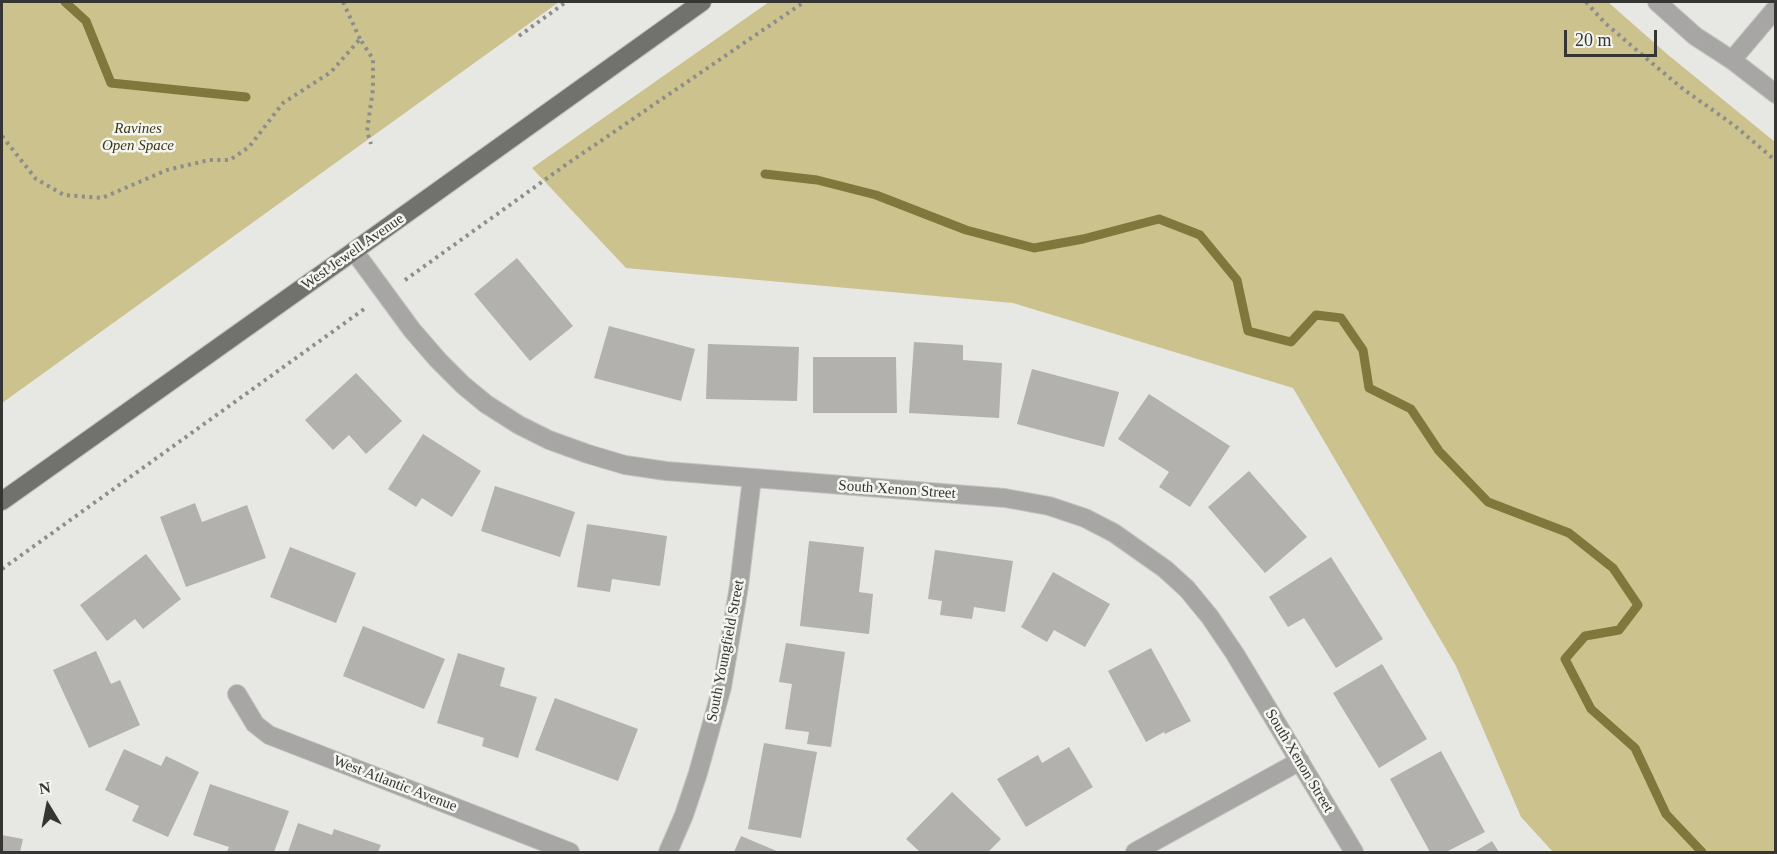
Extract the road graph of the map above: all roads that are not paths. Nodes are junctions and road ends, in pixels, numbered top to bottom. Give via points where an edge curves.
1 (702, 2) edge
2 (1657, 2) edge
3 (1776, 9) edge
4 (1732, 60) junction
5 (1776, 94) edge
6 (354, 251) junction
7 (752, 478) junction
8 (2, 501) edge
9 (237, 694) dead end
10 (1300, 761) junction
11 (570, 852) edge
12 (668, 852) edge
13 (1135, 852) edge
14 (1354, 852) edge

1 - 6 main road, West Jewell Avenue
2 - 4 street via 1695,36
3 - 4 street
4 - 5 street
6 - 7 street, South Xenon Street via 438,360 486,404 519,425 549,440 625,465
6 - 8 main road, West Jewell Avenue
7 - 10 street, South Xenon Street via 1005,498 1085,518 1114,533 1186,589 1235,654
7 - 12 street, South Youngfield Street via 722,687 698,773
9 - 11 street, West Atlantic Avenue via 255,724 269,735
10 - 13 street
10 - 14 street, South Xenon Street

